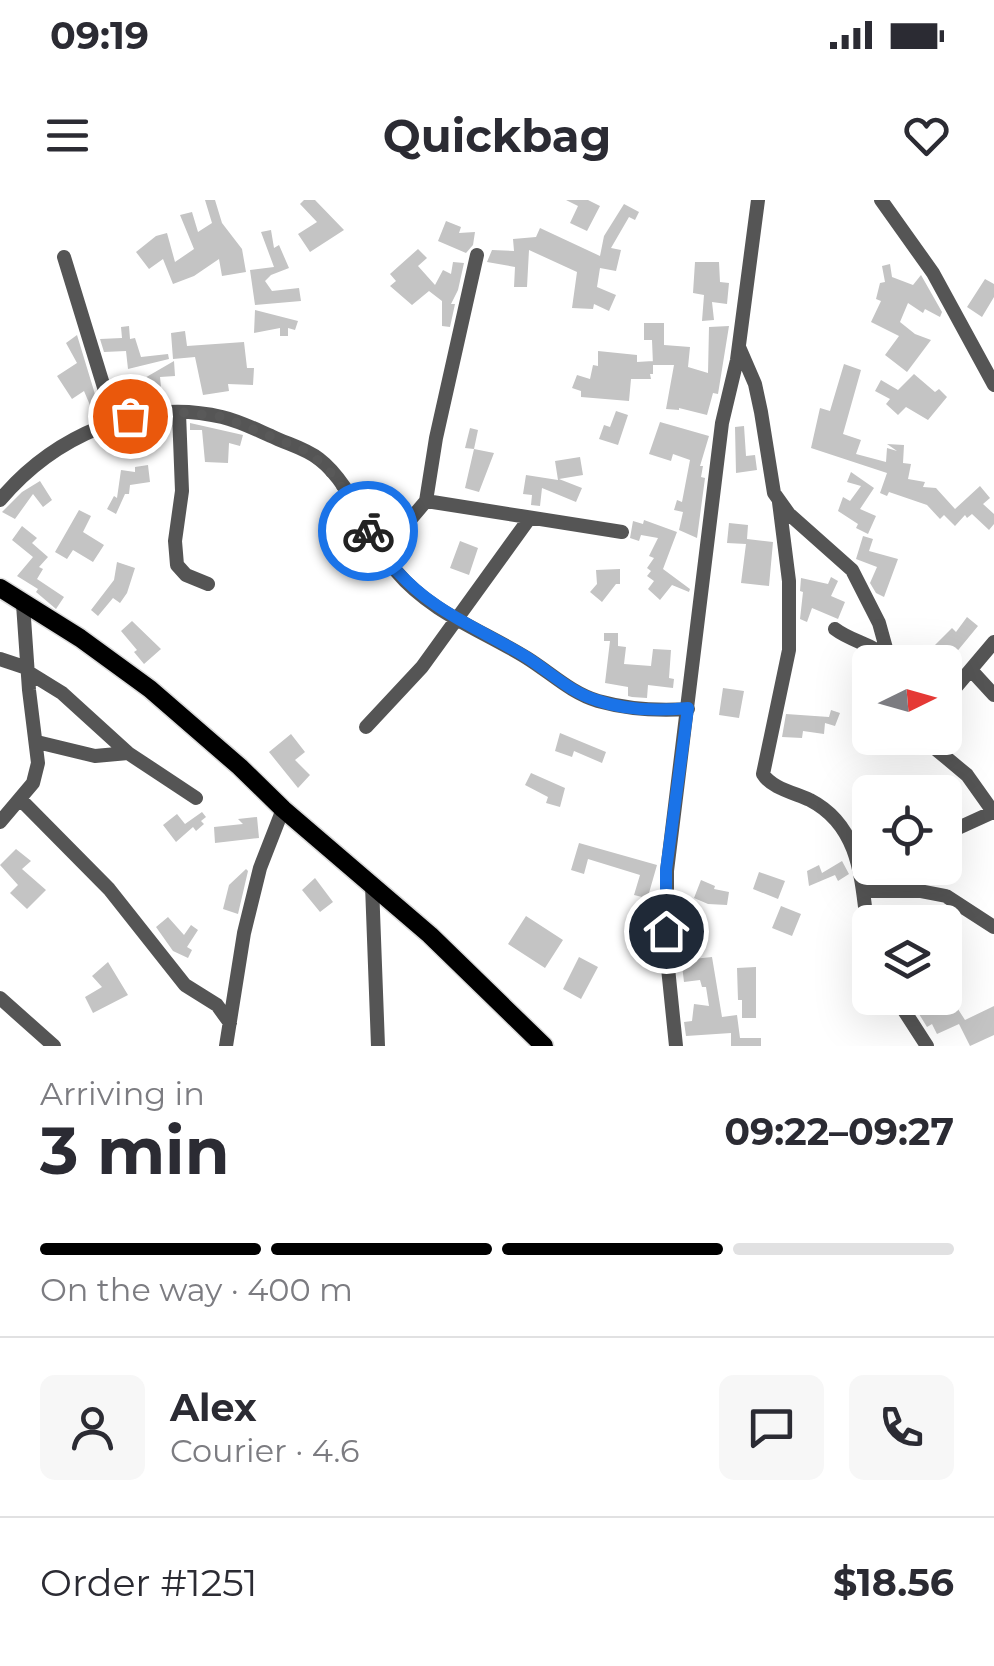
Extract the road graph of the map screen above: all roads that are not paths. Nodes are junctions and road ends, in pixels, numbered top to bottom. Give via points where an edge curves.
1 (758, 200) edge
2 (881, 200) edge
3 (477, 255) dead end
4 (64, 257) dead end
5 (739, 346) junction
6 (994, 385) edge
7 (179, 412) junction
8 (114, 420) junction
9 (0, 500) edge
10 (426, 501) junction
11 (779, 502) junction
12 (530, 519) junction
13 (622, 532) dead end
14 (382, 552) junction
15 (208, 584) dead end
16 (1, 591) edge
17 (23, 604) junction
18 (457, 620) junction
19 (834, 629) dead end
20 (994, 642) edge
21 (869, 645) edge
22 (885, 645) edge
23 (0, 659) edge
24 (28, 670) junction
25 (970, 670) junction
26 (962, 680) edge
27 (994, 696) edge
28 (688, 708) junction
29 (366, 727) dead end
30 (37, 742) junction
31 (128, 753) junction
32 (943, 755) edge
33 (196, 798) dead end
34 (21, 800) junction
35 (282, 809) junction
36 (994, 812) edge
37 (0, 822) edge
38 (962, 826) edge
39 (852, 842) edge
40 (372, 885) junction
41 (866, 885) edge
42 (866, 892) junction
43 (867, 905) edge
44 (994, 927) edge
45 (0, 998) edge
46 (907, 1015) edge
47 (230, 1023) junction
48 (54, 1046) edge
49 (226, 1046) edge
50 (378, 1046) edge
51 (544, 1046) edge
52 (676, 1046) edge
53 (928, 1046) edge

1 - 5 street
2 - 6 street via 933,273
3 - 10 street
4 - 8 street
5 - 11 street via 754,384
5 - 28 street via 722,423
7 - 8 street
7 - 14 street via 223,417 318,458
7 - 15 street via 178,565
8 - 9 street via 42,460
10 - 12 street
10 - 14 street
11 - 22 street via 852,570
11 - 39 street via 790,650 764,774 833,817
12 - 13 street
12 - 18 street
14 - 18 street via 416,591
16 - 17 main road
17 - 24 street
17 - 35 main road via 125,669
18 - 28 street via 596,700 651,710
18 - 29 street
19 - 21 street
20 - 25 street
23 - 24 street
24 - 30 street
24 - 31 street
25 - 26 street
25 - 27 street
28 - 52 street via 665,904
30 - 31 street via 95,756
30 - 34 street via 36,773
31 - 33 street
32 - 36 street
34 - 37 street
34 - 47 street via 110,889 185,985 217,1005
35 - 40 main road
35 - 47 street via 244,933
36 - 38 street
40 - 50 street
40 - 51 main road
41 - 42 street
42 - 43 street
42 - 44 street via 946,896
45 - 48 street
46 - 53 street
47 - 49 street

